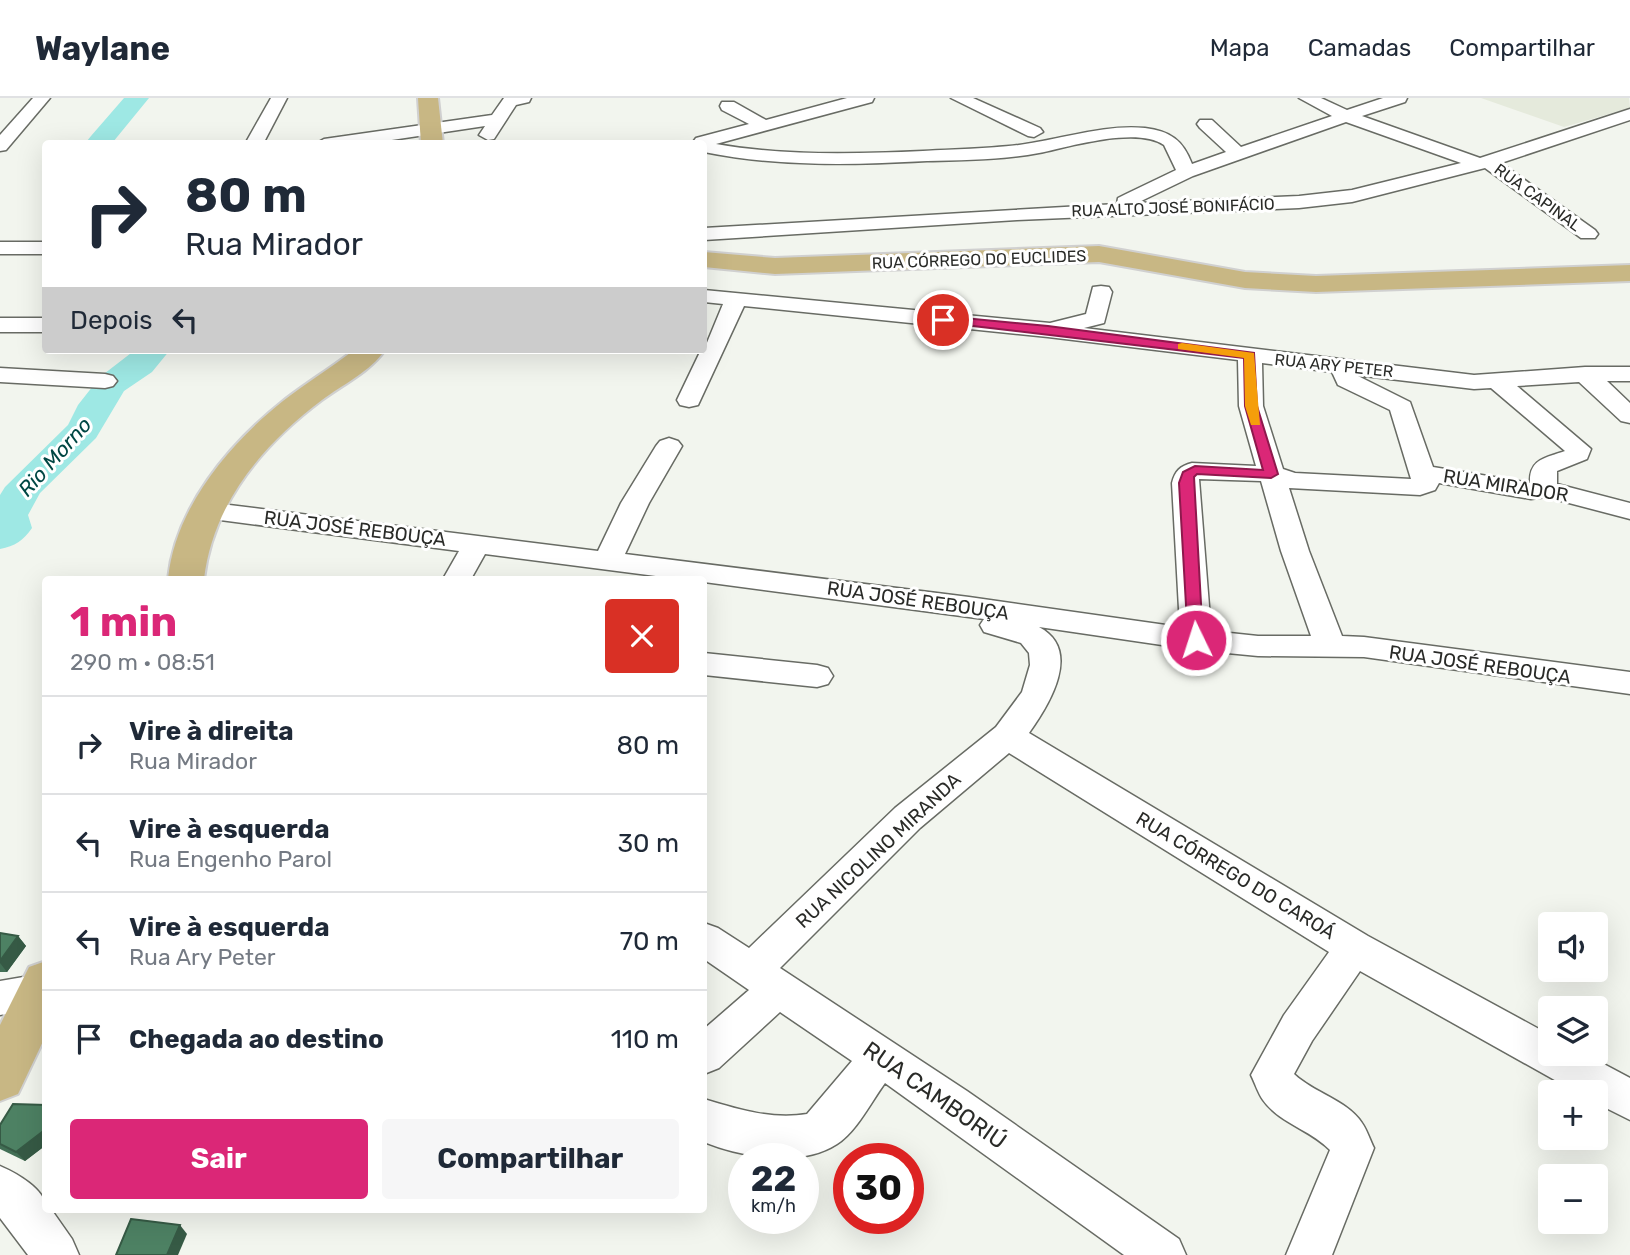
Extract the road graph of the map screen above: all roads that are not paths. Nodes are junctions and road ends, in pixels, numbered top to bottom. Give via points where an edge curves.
1 (41, 98) edge
2 (279, 98) edge
3 (428, 98) edge
4 (960, 98) edge
5 (1307, 98) edge
6 (1357, 98) edge
7 (1399, 98) edge
8 (514, 99) edge
9 (856, 99) edge
10 (728, 106) dead end
11 (1377, 107) junction
12 (1630, 114) edge
13 (1348, 117) junction
14 (500, 119) junction
15 (1609, 122) junction
16 (1206, 124) dead end
17 (764, 125) junction
18 (1034, 132) dead end
19 (1630, 133) edge
20 (431, 136) edge
21 (256, 140) edge
22 (378, 140) edge
23 (482, 140) edge
24 (707, 142) edge
25 (0, 146) edge
26 (707, 148) edge
27 (1238, 154) junction
28 (1483, 162) junction
29 (1186, 172) junction
30 (1117, 209) junction
31 (707, 234) edge
32 (1588, 234) dead end
33 (42, 247) edge
34 (0, 248) edge
35 (707, 260) edge
36 (1630, 273) edge
37 (1101, 292) dead end
38 (707, 296) edge
39 (737, 298) junction
40 (0, 325) edge
41 (42, 325) edge
42 (1048, 330) junction
43 (366, 354) edge
44 (1250, 356) junction
45 (1342, 366) junction
46 (1585, 374) junction
47 (1630, 374) edge
48 (0, 375) edge
49 (105, 380) dead end
50 (1498, 382) junction
51 (689, 400) dead end
52 (1630, 416) edge
53 (669, 446) dead end
54 (1271, 474) junction
55 (1422, 474) junction
56 (1546, 489) junction
57 (205, 510) junction
58 (1630, 511) edge
59 (477, 544) junction
60 (608, 560) junction
61 (186, 576) edge
62 (459, 576) edge
63 (969, 607) junction
64 (1196, 640) junction
65 (1330, 646) junction
66 (707, 664) edge
67 (817, 676) dead end
68 (1627, 689) edge
69 (1008, 736) junction
70 (707, 941) edge
71 (1354, 947) junction
72 (766, 979) junction
73 (29, 990) edge
74 (707, 1051) edge
75 (880, 1056) junction
76 (0, 1077) edge
77 (1630, 1100) edge
78 (707, 1122) edge
79 (0, 1188) edge
80 (56, 1255) edge
81 (1163, 1255) edge
82 (1309, 1255) edge

1 - 25 street
2 - 21 street
3 - 20 main road
4 - 18 street
5 - 13 street, RUA CAPINAL
6 - 11 street
7 - 11 street
8 - 14 street
9 - 17 street
10 - 17 street
11 - 13 street
12 - 15 street, RUA ALTO JOSÉ BONIFÁCIO
13 - 27 street
13 - 28 street, RUA CAPINAL
14 - 20 street
14 - 23 street
15 - 19 street
15 - 28 street, RUA ALTO JOSÉ BONIFÁCIO
16 - 27 street
17 - 24 street
20 - 22 street
26 - 29 street via 836,161 1017,151 1139,133 1170,140
27 - 29 street
28 - 30 street, RUA ALTO JOSÉ BONIFÁCIO via 1352,196
28 - 32 street, RUA CAPINAL
29 - 30 street via 1175,181 1137,194
30 - 31 street, RUA ALTO JOSÉ BONIFÁCIO
33 - 34 street
35 - 36 main road, RUA CÓRREGO DO EUCLIDES via 775,266 1099,254 1245,280 1316,284
37 - 42 street via 1096,318
38 - 39 street, RUA ARY PETER
39 - 42 street, RUA ARY PETER
39 - 51 street
40 - 41 street
42 - 44 street, RUA ARY PETER
43 - 57 main road via 293,407 251,447
44 - 45 street, RUA ARY PETER
44 - 54 street via 1251,406
45 - 50 street, RUA ARY PETER
45 - 55 street via 1343,378 1350,383 1401,407
46 - 47 street, RUA ARY PETER
46 - 50 street, RUA ARY PETER
46 - 52 street
48 - 49 street
50 - 56 street via 1578,449 1572,458 1544,468
53 - 60 street
54 - 55 street, RUA MIRADOR via 1293,481 1420,487 1426,484
54 - 64 street, RUA MIRADOR via 1195,470 1187,475
54 - 65 street
55 - 56 street, RUA MIRADOR via 1531,491
56 - 58 street, RUA MIRADOR
57 - 59 street, RUA JOSÉ REBOUÇA
57 - 61 main road
59 - 60 street, RUA JOSÉ REBOUÇA
59 - 62 street
60 - 63 street, RUA JOSÉ REBOUÇA
63 - 64 street, RUA JOSÉ REBOUÇA
63 - 69 street via 985,622 1033,637 1045,654 1041,684
64 - 65 street, RUA JOSÉ REBOUÇA
65 - 68 street, RUA JOSÉ REBOUÇA via 1364,647
66 - 67 street
69 - 71 street, RUA CÓRREGO DO CAROÁ
69 - 72 street, RUA NICOLINO MIRANDA via 939,790
70 - 72 street, RUA CAMBORIÚ
71 - 77 street, RUA CÓRREGO DO CAROÁ
71 - 82 street via 1272,1075 1285,1093 1345,1134 1352,1148
72 - 74 street, RUA NICOLINO MIRANDA
72 - 75 street, RUA CAMBORIÚ
73 - 76 main road
75 - 78 street via 823,1129 792,1138
75 - 81 street, RUA CAMBORIÚ
79 - 80 street via 21,1207

